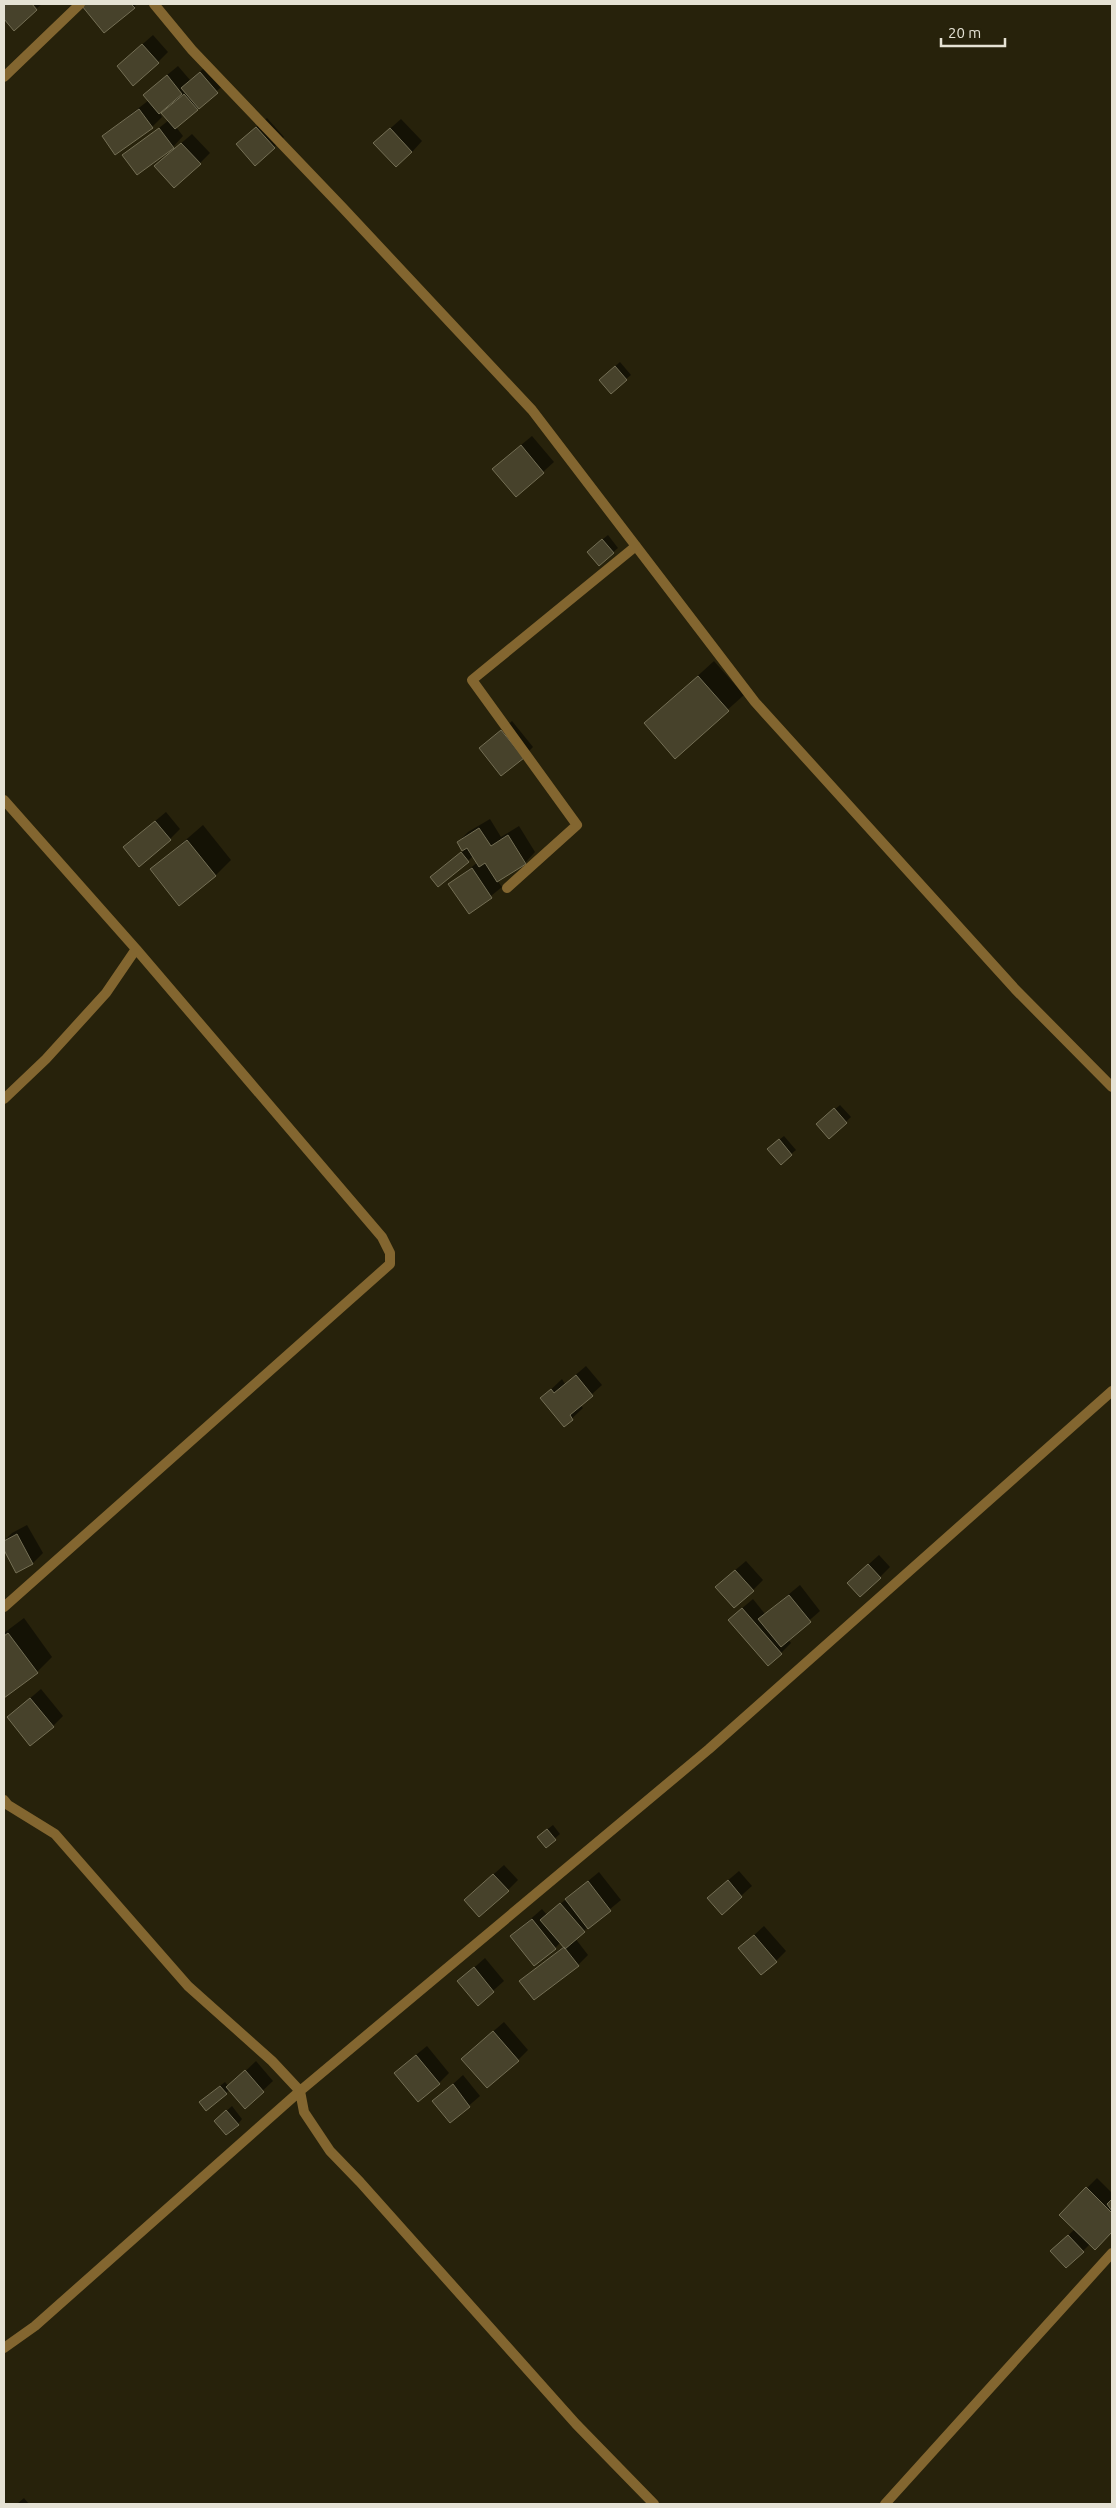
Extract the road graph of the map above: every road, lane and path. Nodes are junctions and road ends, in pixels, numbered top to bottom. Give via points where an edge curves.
1 (80, 4) edge
2 (154, 4) edge
3 (4, 77) edge
4 (636, 546) junction
5 (4, 800) edge
6 (507, 888) dead end
7 (136, 950) junction
8 (1112, 1087) edge
9 (4, 1098) edge
10 (1112, 1391) edge
11 (4, 1607) edge
12 (4, 1800) edge
13 (300, 2090) junction
14 (1112, 2253) edge
15 (4, 2348) edge
16 (654, 2504) edge
17 (885, 2504) edge

1 - 3 street
2 - 4 street via 192,50 532,410
4 - 6 street via 472,680 577,825
4 - 8 street via 755,702 1015,989
5 - 7 street
7 - 9 street via 106,993
7 - 11 street via 382,1237 390,1253 390,1264
10 - 13 street via 709,1749
12 - 13 street via 55,1834 188,1986
13 - 15 street via 35,2326
13 - 16 street via 304,2112 330,2151 576,2424
14 - 17 street

